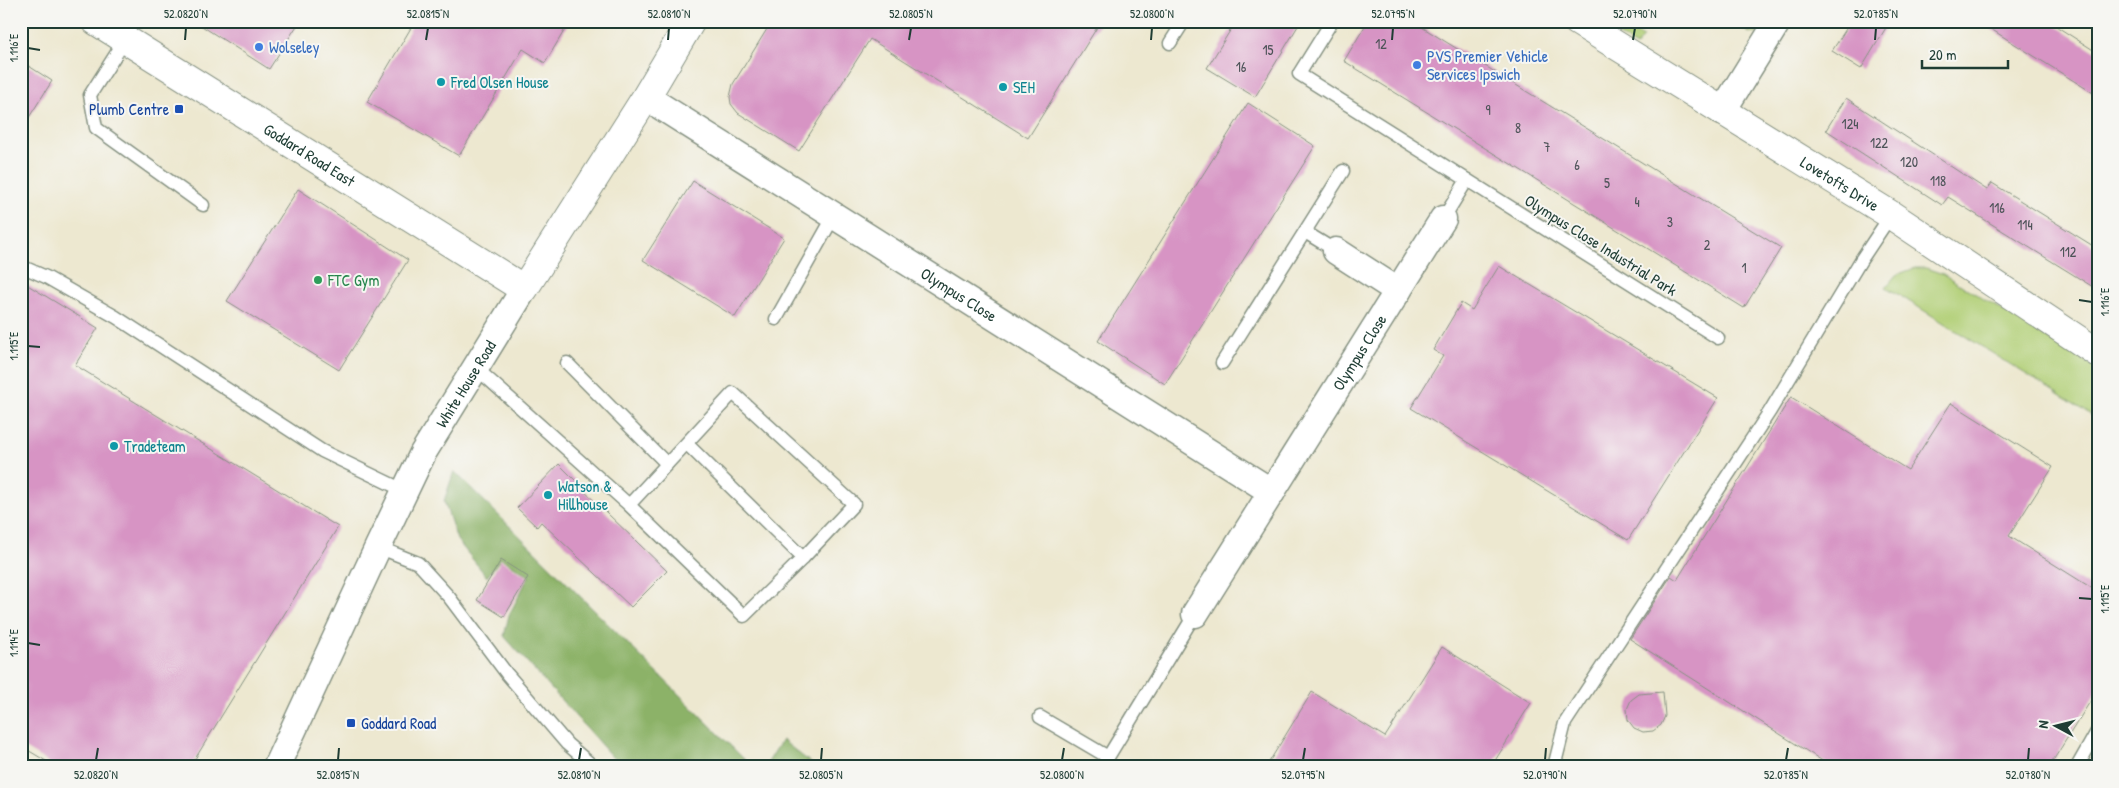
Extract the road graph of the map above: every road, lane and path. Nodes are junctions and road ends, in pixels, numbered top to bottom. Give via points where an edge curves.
1 (96, 21) edge
2 (691, 21) edge
3 (1184, 21) edge
4 (1332, 21) edge
5 (1577, 21) edge
6 (1778, 21) edge
7 (125, 40) junction
8 (1170, 43) dead end
9 (646, 97) junction
10 (1722, 112) junction
11 (1343, 171) dead end
12 (1468, 180) junction
13 (203, 205) dead end
14 (1892, 215) junction
15 (834, 216) junction
16 (1443, 219) joint
17 (1305, 232) junction
18 (1336, 251) joint
19 (21, 266) edge
20 (524, 289) junction
21 (1398, 290) junction
22 (776, 319) dead end
23 (1718, 338) dead end
24 (2098, 353) edge
25 (567, 363) dead end
26 (1222, 363) dead end
27 (476, 368) junction
28 (687, 444) junction
29 (667, 464) junction
30 (405, 491) junction
31 (1272, 492) junction
32 (629, 506) junction
33 (378, 547) junction
34 (804, 558) junction
35 (1195, 614) joint
36 (1040, 717) dead end
37 (2098, 730) edge
38 (1105, 762) edge
39 (276, 767) edge
40 (594, 767) edge
41 (1554, 767) edge
42 (2077, 767) edge

1 - 7 street, Goddard Road East
2 - 9 street, White House Road
3 - 8 lane
4 - 12 lane, Olympus Close Industrial Park via 1299,74
5 - 10 street, Lovetofts Drive
6 - 10 street
7 - 13 lane via 90,95 96,128
7 - 20 street, Goddard Road East
9 - 15 street, Olympus Close
9 - 20 street, White House Road
10 - 14 street, Lovetofts Drive
11 - 17 lane
12 - 16 lane
12 - 23 lane, Olympus Close Industrial Park
14 - 24 street, Lovetofts Drive
14 - 41 lane via 1861,260 1770,411 1566,723
15 - 22 lane
15 - 31 street, Olympus Close
16 - 21 street, Olympus Close
17 - 18 lane
17 - 26 lane
18 - 21 street
19 - 30 lane via 116,317 322,451
20 - 27 street, White House Road
21 - 31 street, Olympus Close
25 - 29 lane
27 - 30 street, White House Road via 423,454
27 - 32 lane
28 - 29 lane
28 - 34 lane
28 - 34 lane via 733,393 854,504
29 - 32 lane
30 - 33 street, White House Road
31 - 35 street, Olympus Close
32 - 34 lane via 744,616
33 - 39 street, White House Road
33 - 40 lane via 418,563 567,744
35 - 38 lane
36 - 38 lane
37 - 42 lane

